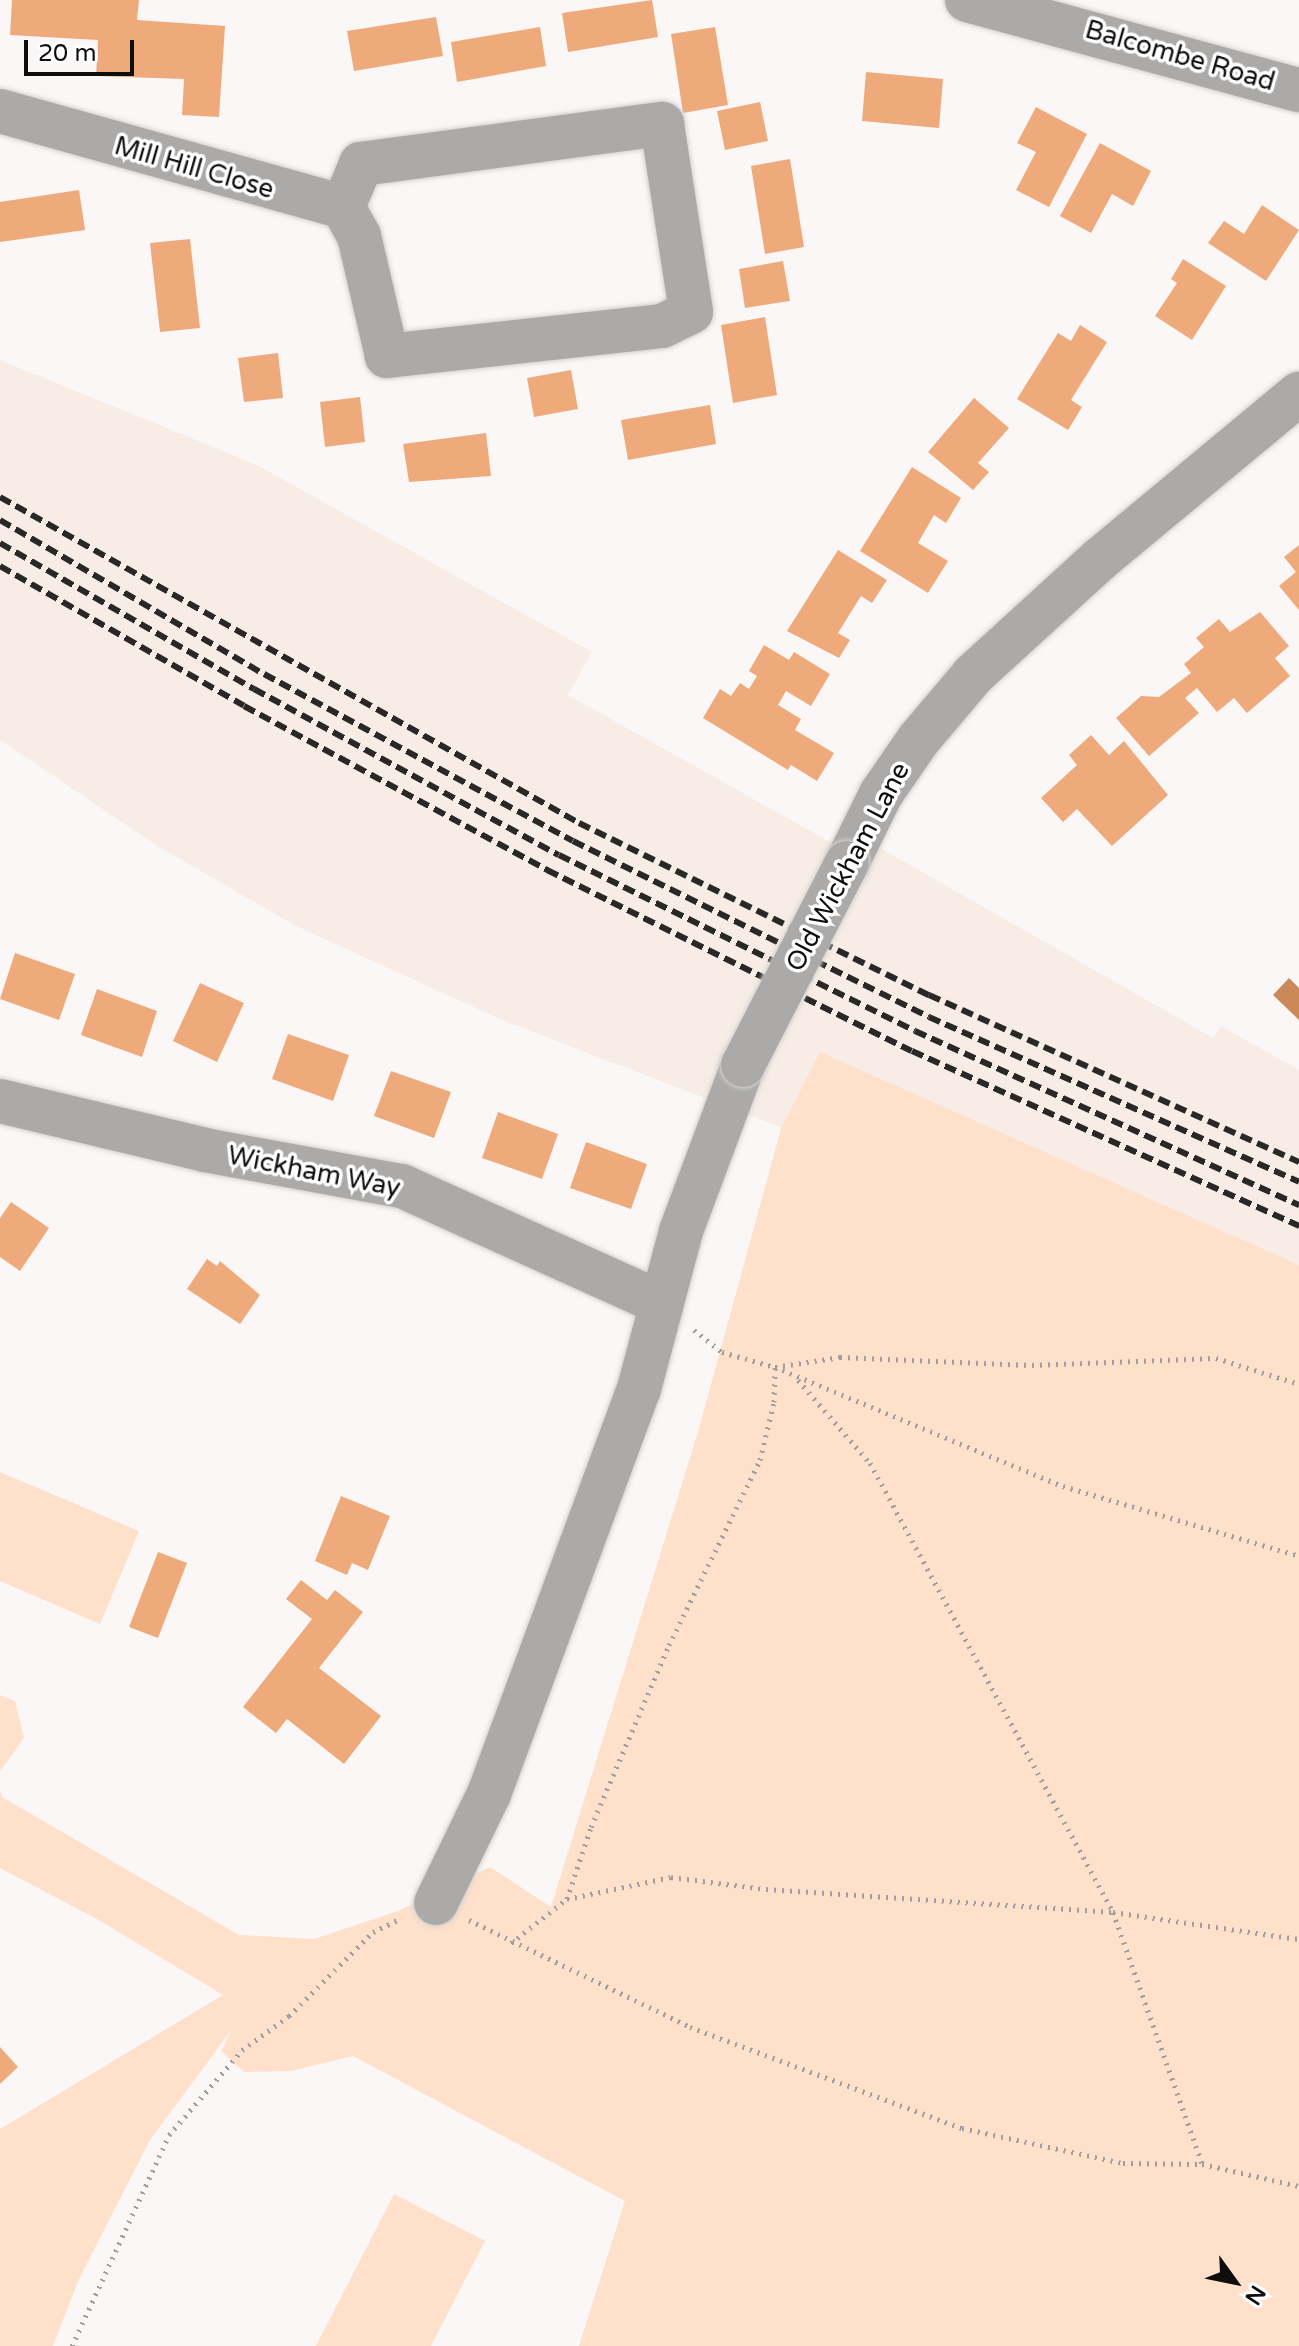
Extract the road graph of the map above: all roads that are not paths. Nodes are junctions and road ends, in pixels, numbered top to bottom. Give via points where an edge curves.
1 (967, 0) edge
2 (1299, 90) edge
3 (0, 111) edge
4 (343, 207) junction
5 (1299, 394) edge
6 (0, 1101) edge
7 (659, 1302) junction
8 (436, 1903) road end

1 - 2 street, Balcombe Road
3 - 4 street, Mill Hill Close
4 - 4 street via 361,164 662,124 691,312 662,326 387,356 359,236
5 - 7 street, Old Wickham Lane, bridge via 1100,559 973,675 911,750 743,1065
6 - 7 street, Wickham Way via 205,1150 402,1186
7 - 8 street, Old Wickham Lane via 639,1389 489,1794

